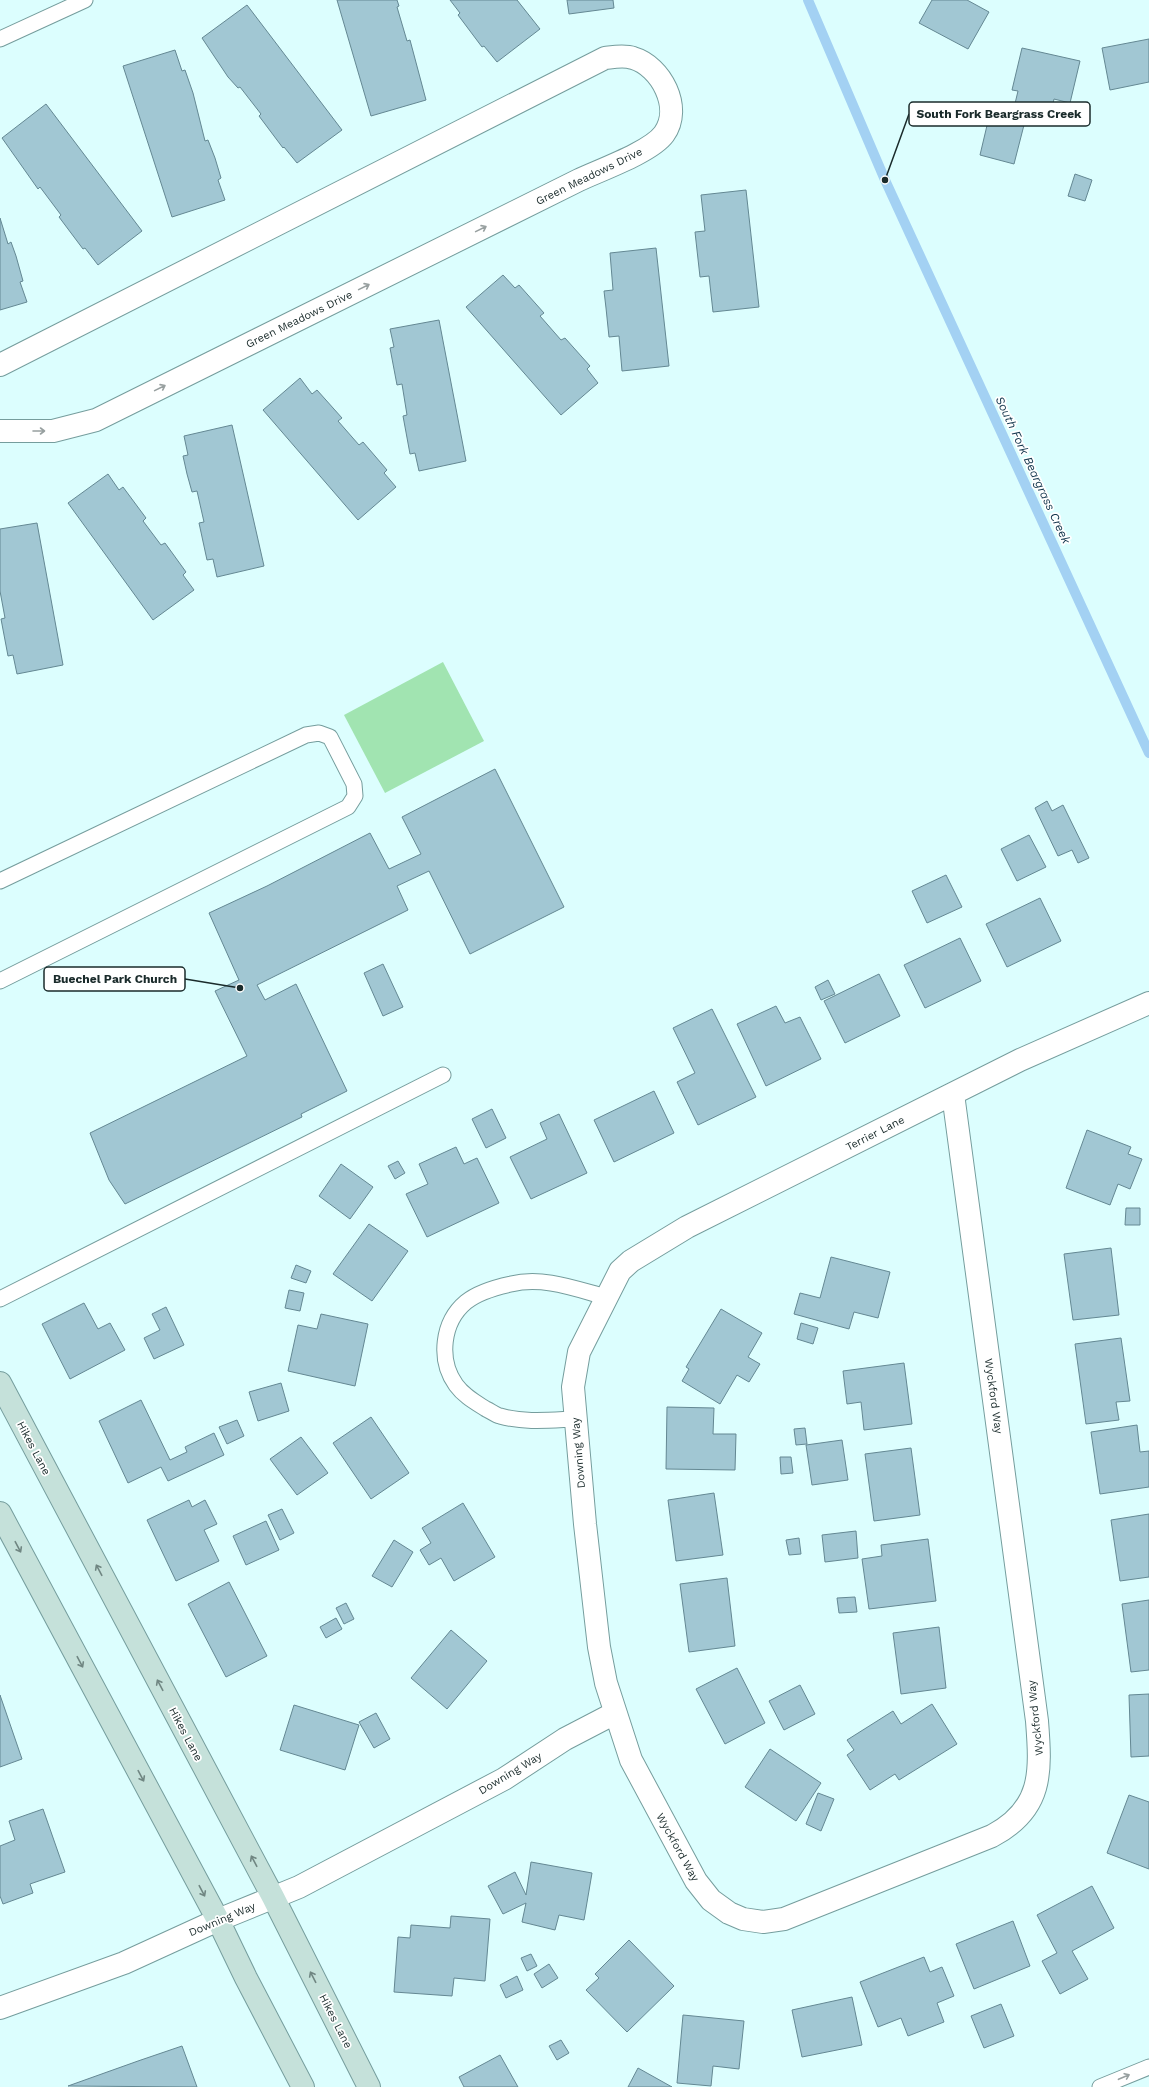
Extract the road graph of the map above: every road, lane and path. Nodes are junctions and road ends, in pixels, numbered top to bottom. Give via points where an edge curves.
1 (86, 0) edge
2 (0, 40) edge
3 (0, 364) edge
4 (0, 431) edge
5 (0, 881) edge
6 (0, 982) edge
7 (1149, 1003) edge
8 (443, 1075) dead end
9 (953, 1094) junction
10 (610, 1290) junction
11 (0, 1300) edge
12 (0, 1383) edge
13 (575, 1419) junction
14 (0, 1513) edge
15 (615, 1713) junction
16 (273, 1897) junction
17 (218, 1920) junction
18 (0, 2008) edge
19 (1149, 2066) edge
20 (303, 2087) edge
21 (368, 2087) edge
22 (1100, 2087) edge

1 - 2 lane
4 -> 3 street, Green Meadows Drive via 53,431 96,420 579,180 645,150 664,135 671,123 671,106 664,82 653,69 634,58 605,58
5 - 6 lane via 306,735 318,733 330,737 354,784 354,796 348,807
7 - 9 street, Terrier Lane via 1020,1060
8 - 11 lane
9 - 10 street, Terrier Lane via 687,1227 631,1261 620,1271
9 - 15 street, Wyckford Way via 1037,1721 1040,1759 1037,1785 1022,1815 1008,1828 992,1836 784,1919 763,1922 743,1919 729,1914 711,1900 696,1881 631,1760
10 - 13 street, Downing Way via 579,1352 573,1387
10 - 13 lane via 543,1282 512,1283 487,1291 466,1302 455,1316 445,1342 450,1375 470,1400 499,1416 528,1420
16 -> 12 main road, Hikes Lane
13 - 15 street, Downing Way via 599,1647
14 -> 17 main road
15 - 16 street, Downing Way via 565,1739 497,1782 299,1887
16 - 17 street, Downing Way
21 -> 16 main road, Hikes Lane
17 - 18 street, Downing Way via 124,1963
17 - 20 main road
22 -> 19 lane

